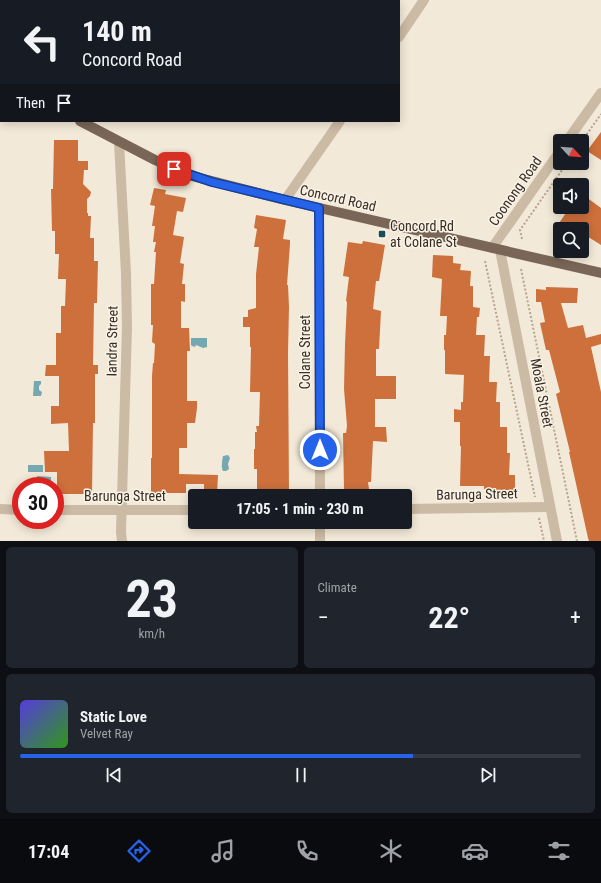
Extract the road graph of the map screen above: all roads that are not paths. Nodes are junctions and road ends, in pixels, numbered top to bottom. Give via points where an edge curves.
1 (424, 0) edge
2 (400, 36) edge
3 (601, 93) edge
4 (82, 122) edge
5 (339, 122) edge
6 (572, 134) edge
7 (119, 142) junction
8 (553, 162) edge
9 (285, 200) junction
10 (319, 208) junction
11 (496, 249) junction
12 (601, 273) edge
13 (320, 489) edge
14 (550, 507) junction
15 (412, 509) edge
16 (0, 510) edge
17 (12, 510) edge
18 (64, 510) edge
19 (121, 510) junction
20 (188, 510) edge
21 (320, 529) edge
22 (122, 541) edge
23 (320, 541) edge
24 (557, 541) edge

1 - 2 street
3 - 6 street
4 - 7 main road, Concord Road
5 - 9 street
7 - 9 main road, Concord Road via 192,176
7 - 19 street, Iandra Street via 127,328
8 - 11 street, Coonong Road
9 - 10 main road, Concord Road
10 - 11 main road, Concord Road
10 - 13 street, Colane Street
11 - 12 main road, Concord Road
11 - 14 street, Moala Street
14 - 15 street, Barunga Street
14 - 24 street, Moala Street
16 - 17 street
18 - 19 street, Barunga Street
19 - 20 street, Barunga Street
19 - 22 street, Iandra Street
21 - 23 street

